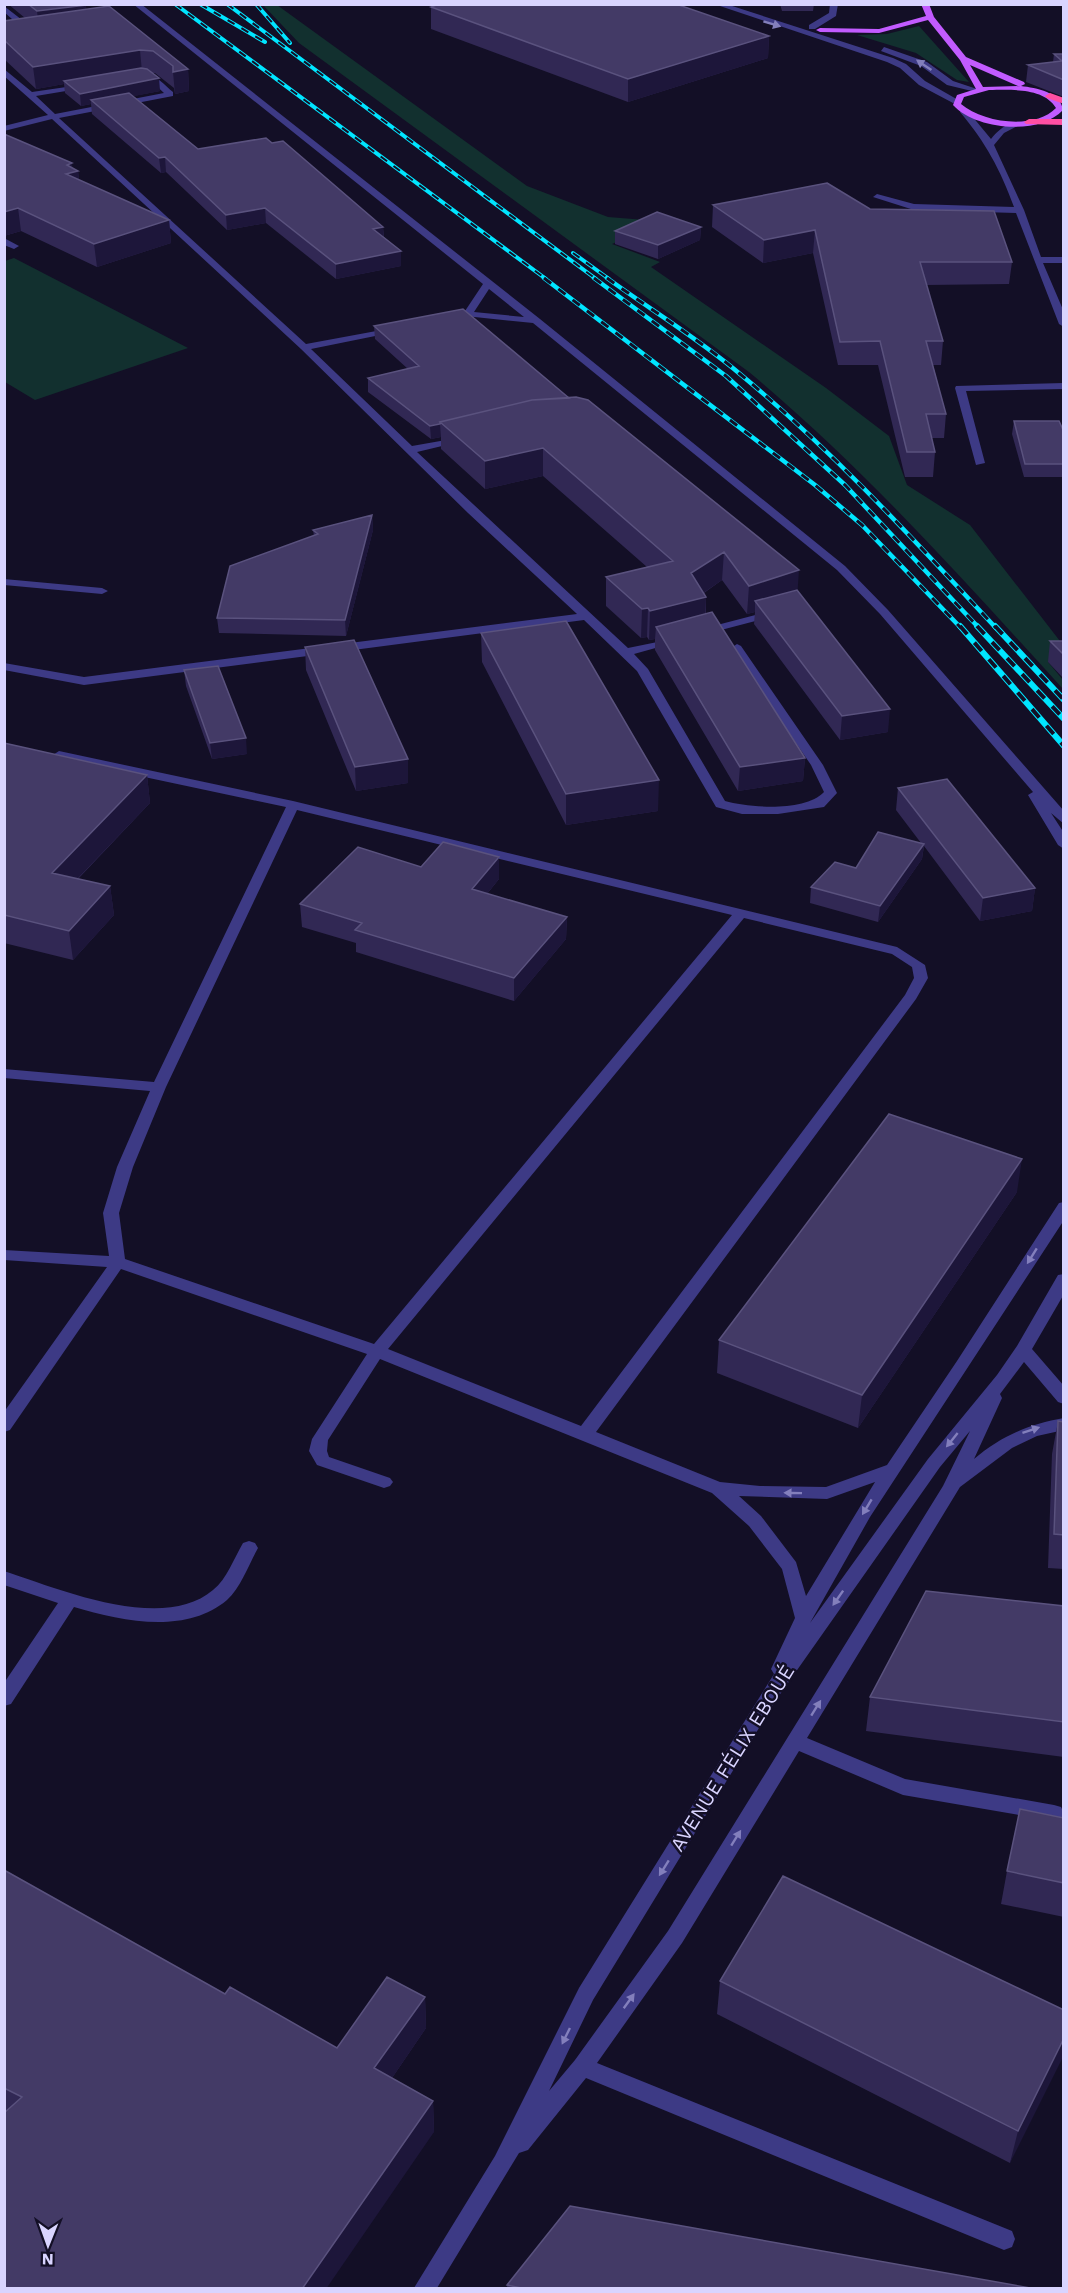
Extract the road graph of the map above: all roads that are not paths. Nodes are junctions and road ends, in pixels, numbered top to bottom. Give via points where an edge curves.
1 (136, 4) edge
2 (717, 4) edge
3 (744, 4) edge
4 (834, 4) edge
5 (925, 4) edge
6 (6, 11) edge
7 (930, 17) junction
8 (13, 28) edge
9 (816, 29) junction
10 (31, 31) junction
11 (45, 33) edge
12 (963, 59) junction
13 (4, 71) edge
14 (131, 78) edge
15 (97, 83) edge
16 (978, 89) junction
17 (30, 94) junction
18 (1045, 94) junction
19 (956, 101) junction
20 (1064, 101) edge
21 (964, 112) junction
22 (55, 116) junction
23 (1024, 122) junction
24 (1064, 122) edge
25 (4, 129) edge
26 (990, 145) junction
27 (877, 197) dead end
28 (1020, 210) junction
29 (4, 241) edge
30 (14, 246) dead end
31 (1037, 260) junction
32 (1064, 260) edge
33 (488, 283) junction
34 (468, 314) junction
35 (456, 316) edge
36 (537, 321) junction
37 (1064, 324) edge
38 (410, 326) edge
39 (304, 347) junction
40 (1064, 386) edge
41 (473, 436) edge
42 (410, 450) junction
43 (980, 463) dead end
44 (4, 582) edge
45 (102, 591) dead end
46 (784, 610) edge
47 (586, 616) junction
48 (737, 648) edge
49 (626, 652) junction
50 (4, 666) edge
51 (39, 751) edge
52 (1021, 772) junction
53 (293, 805) junction
54 (1064, 820) edge
55 (1064, 846) edge
56 (741, 913) junction
57 (4, 1073) edge
58 (159, 1086) junction
59 (1064, 1207) edge
60 (4, 1255) edge
61 (118, 1262) junction
62 (1064, 1279) edge
63 (1023, 1350) junction
64 (377, 1351) junction
65 (1003, 1379) junction
66 (1064, 1398) edge
67 (1064, 1424) edge
68 (4, 1426) edge
69 (585, 1434) junction
70 (890, 1470) junction
71 (384, 1482) dead end
72 (718, 1488) junction
73 (951, 1488) junction
74 (249, 1548) dead end
75 (4, 1578) edge
76 (69, 1601) junction
77 (802, 1615) junction
78 (769, 1695) junction
79 (4, 1699) edge
80 (795, 1741) junction
81 (1054, 1813) edge
82 (582, 2067) junction
83 (503, 2163) junction
84 (1004, 2239) dead end
85 (425, 2289) edge

1 - 33 street
2 -> 19 street via 890,60
3 - 9 street
4 - 9 street via 833,14
5 - 7 main road
6 - 10 street
7 - 9 main road via 879,31
7 - 12 main road
8 - 10 street
16 -> 9 street via 944,80 910,57
10 - 11 street
12 - 16 main road
12 - 18 main road
13 - 17 street
14 - 22 street via 151,76 170,94
15 - 17 street
16 - 18 main road via 1011,87
16 - 19 main road
17 - 22 street
18 - 20 highway
18 - 23 main road via 1059,104 1059,111 1048,118
19 - 21 main road
21 - 23 main road via 987,120
21 - 26 street
22 - 25 street
22 - 39 street
23 - 24 highway
23 - 26 street via 1001,131
26 - 28 street
27 - 28 street via 914,207
28 - 31 street
29 - 30 street
31 - 32 street
31 - 37 street
33 - 34 street
33 - 36 street
34 - 35 street
34 - 36 street
36 - 52 street via 841,568 884,612
38 - 39 street
39 - 42 street
40 - 43 street via 960,388
41 - 42 street
42 - 47 street
44 - 45 street
46 - 49 street
47 - 49 street
47 - 50 street via 84,681
48 - 49 street via 817,765 831,793 820,804 742,810 720,804 642,669
51 - 53 street
52 - 54 street
52 - 55 street
53 - 56 street
53 - 58 street
56 - 64 street
56 - 69 street via 897,951 918,965 921,978
57 - 58 street
58 - 61 street via 125,1167 111,1213
59 -> 70 street
60 - 61 street
61 - 64 street
61 - 68 street
62 - 63 street, AVENUE FÉLIX EBOUÉ
63 - 65 street, AVENUE FÉLIX EBOUÉ
63 - 66 street
64 - 69 street
64 - 71 street via 320,1439 318,1451 323,1461
65 - 73 street, AVENUE FÉLIX EBOUÉ
65 -> 78 street, AVENUE FÉLIX EBOUÉ via 934,1463
73 -> 67 street via 1001,1444 1041,1427
69 - 72 street
70 -> 72 street via 827,1492
70 -> 77 street
72 - 77 street via 755,1521 790,1567
80 -> 73 street, AVENUE FÉLIX EBOUÉ
74 - 76 street via 220,1596 186,1614 141,1614
75 - 76 street
76 - 79 street
77 - 78 street
78 -> 83 street, AVENUE FÉLIX EBOUÉ via 586,1994
80 - 81 street via 903,1787
82 -> 80 street, AVENUE FÉLIX EBOUÉ via 675,1937
82 - 83 street, AVENUE FÉLIX EBOUÉ
82 - 84 street
83 - 85 street, AVENUE FÉLIX EBOUÉ

